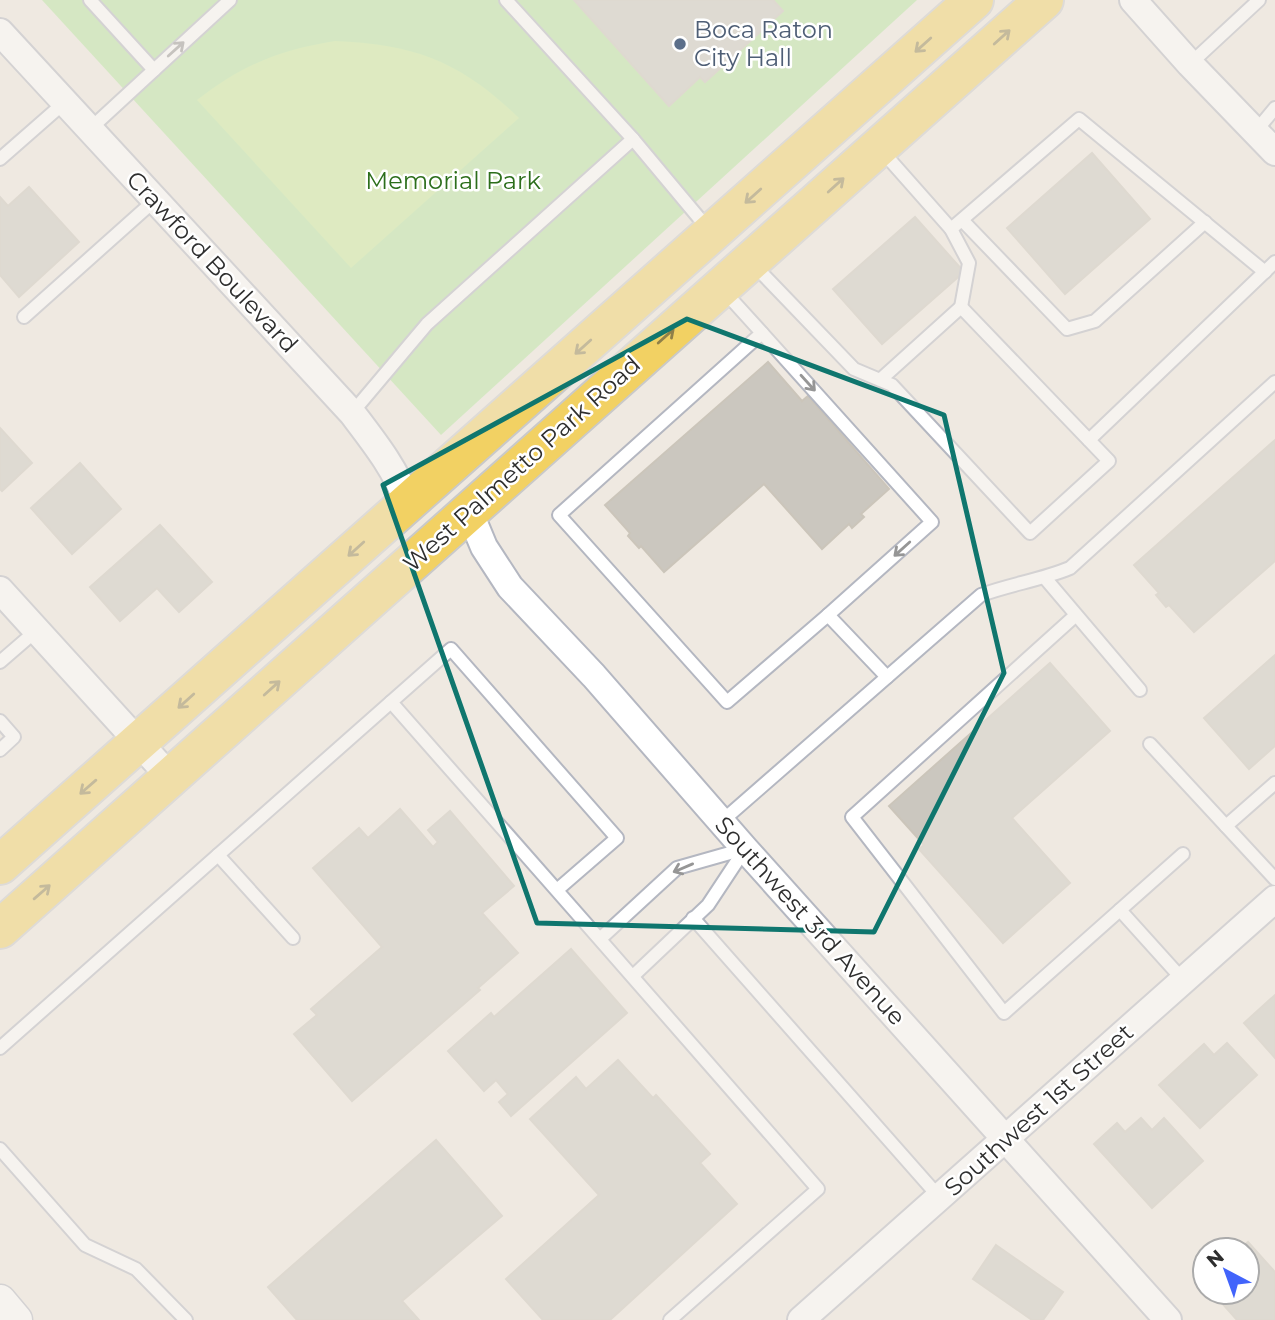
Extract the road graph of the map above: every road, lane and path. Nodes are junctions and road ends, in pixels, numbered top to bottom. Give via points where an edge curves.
1 (230, 0) edge
2 (506, 0) edge
3 (974, 0) edge
4 (1044, 0) edge
5 (1133, 0) edge
6 (1259, 0) edge
7 (94, 1) edge
8 (1, 34) edge
9 (1190, 64) junction
10 (154, 69) junction
11 (65, 102) junction
12 (1275, 108) edge
13 (90, 129) junction
14 (1256, 131) junction
15 (633, 139) junction
16 (878, 148) junction
17 (1275, 152) edge
18 (0, 159) edge
19 (155, 200) junction
20 (962, 220) junction
21 (1205, 222) junction
22 (951, 229) junction
23 (712, 233) junction
24 (751, 261) junction
25 (1275, 262) edge
26 (1265, 272) junction
27 (721, 287) junction
28 (961, 307) junction
29 (24, 317) dead end
30 (762, 333) junction
31 (880, 380) junction
32 (1275, 382) edge
33 (352, 413) junction
34 (498, 423) junction
35 (1089, 440) junction
36 (408, 503) junction
37 (469, 512) junction
38 (1045, 578) junction
39 (0, 590) edge
40 (361, 607) junction
41 (828, 615) junction
42 (1076, 615) junction
43 (37, 630) junction
44 (0, 662) edge
45 (887, 677) junction
46 (1140, 690) dead end
47 (391, 702) junction
48 (0, 721) edge
49 (139, 742) junction
50 (1150, 744) dead end
51 (0, 750) edge
52 (171, 778) junction
53 (1275, 783) edge
54 (721, 822) junction
55 (1226, 826) junction
56 (745, 849) junction
57 (1183, 854) dead end
58 (218, 855) junction
59 (0, 865) edge
60 (1275, 879) edge
61 (557, 890) junction
62 (1275, 899) edge
63 (1120, 910) junction
64 (693, 918) junction
65 (0, 929) edge
66 (293, 938) dead end
67 (601, 938) junction
68 (633, 976) junction
69 (1184, 981) junction
70 (0, 1048) edge
71 (1006, 1139) junction
72 (0, 1149) edge
73 (940, 1198) junction
74 (0, 1301) edge
75 (16, 1320) edge
76 (186, 1320) edge
77 (670, 1320) edge
78 (801, 1320) edge
79 (1168, 1320) edge

10 -> 1 lane
2 - 15 lane
3 -> 23 main road, West Palmetto Park Road
16 -> 4 main road, West Palmetto Park Road
5 - 9 street
6 - 9 lane
7 - 10 lane
8 - 11 street, Crawford Boulevard
9 - 14 street
10 - 13 lane
11 - 13 street, Crawford Boulevard
11 - 18 lane
12 - 14 lane
13 - 19 street, Crawford Boulevard
14 - 17 street
15 - 23 lane
15 - 33 lane via 427,324
16 - 22 lane
24 -> 16 main road, West Palmetto Park Road
19 - 29 lane
19 - 33 street, Crawford Boulevard
20 - 21 lane via 1079,119
20 - 21 lane via 1068,329 1094,321
20 - 22 lane
21 - 26 lane
22 - 28 lane via 969,263
23 -> 34 main road, West Palmetto Park Road
24 - 27 main road, West Palmetto Park Road
24 - 31 lane via 854,369
25 - 26 lane
26 - 35 lane
27 - 30 lane
37 -> 27 main road, West Palmetto Park Road
28 - 31 lane
28 - 35 lane
30 -> 41 lane via 932,522
30 - 41 lane via 559,515 727,702
31 - 35 lane via 892,385 1030,533 1109,461
32 - 38 lane via 1070,568
33 - 36 street, Crawford Boulevard via 384,454
34 - 36 main road, West Palmetto Park Road
34 - 37 main road via 470,483
36 - 40 main road via 405,532
36 -> 49 main road, West Palmetto Park Road
37 - 40 main road, West Palmetto Park Road
37 - 54 street, Southwest 3rd Avenue via 484,547 510,587
38 - 42 lane
38 - 45 lane via 1010,584 981,596
39 - 43 street
52 -> 40 main road, West Palmetto Park Road
41 - 45 lane
42 - 46 lane
42 - 63 lane via 852,817 1004,1013
43 - 44 lane
43 - 49 street
45 - 54 lane
47 - 58 lane
47 - 61 lane
47 - 61 lane via 451,649 617,838
48 - 51 lane via 14,737
49 - 52 street
49 -> 59 main road, West Palmetto Park Road
50 - 55 lane
65 -> 52 main road, West Palmetto Park Road
53 - 55 lane
54 - 56 street, Southwest 3rd Avenue
55 - 60 lane
56 - 64 lane via 708,905
56 -> 67 lane via 677,869
56 - 71 street, Southwest 3rd Avenue
57 - 63 lane
58 - 66 lane
58 - 70 lane
61 - 67 lane
62 - 69 street, Southwest 1st Street
63 - 69 lane
64 - 68 lane
64 - 73 lane
67 - 68 lane
68 - 77 lane via 818,1189
69 - 71 street, Southwest 1st Street
71 - 73 street, Southwest 1st Street
71 - 79 street, Southwest 3rd Avenue
72 - 76 lane via 85,1245 136,1269
73 - 78 street, Southwest 1st Street
74 - 75 street

